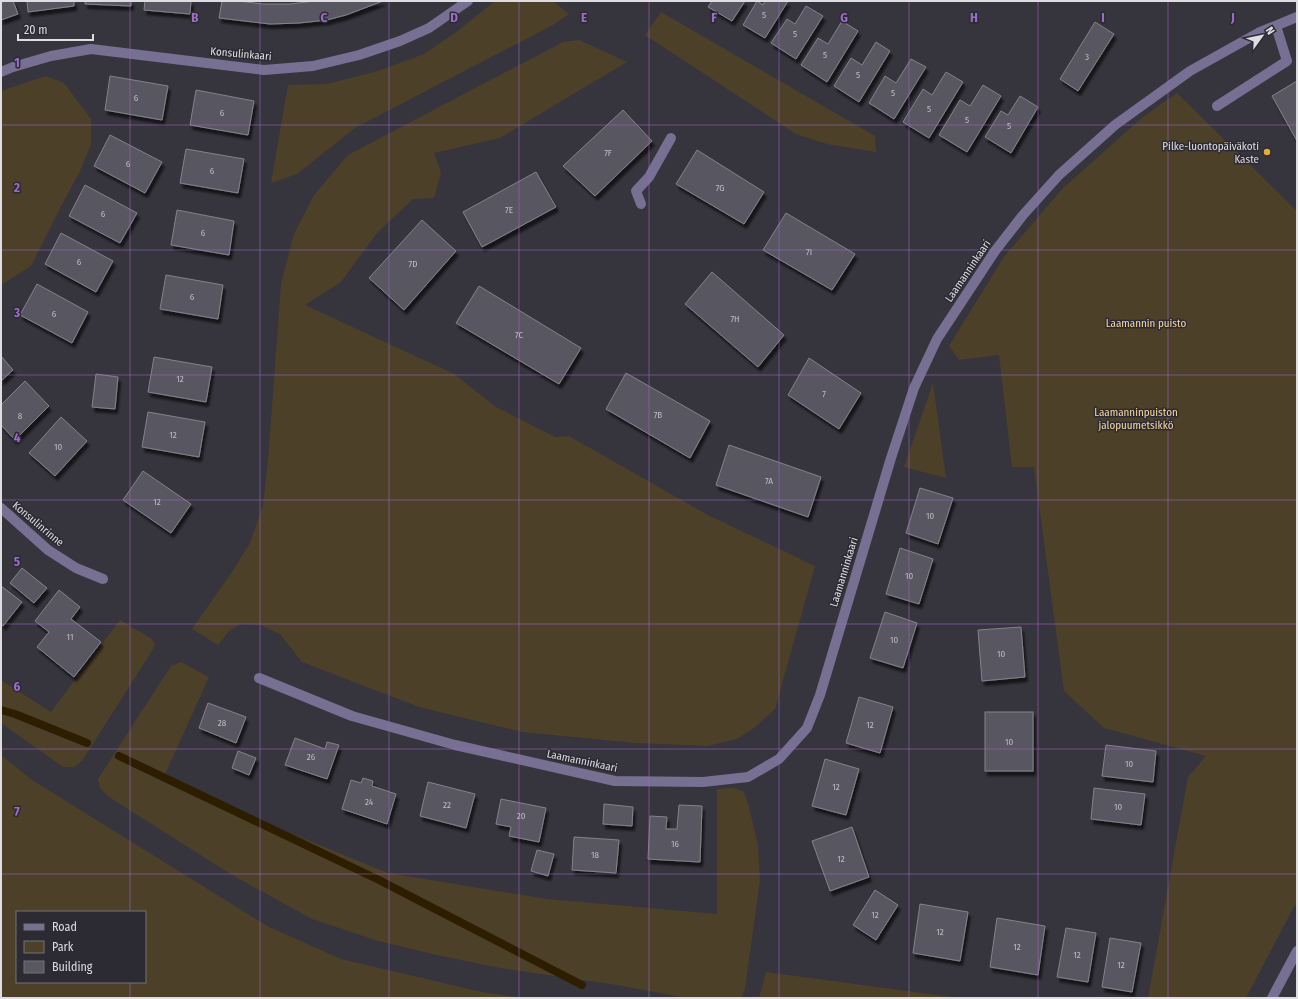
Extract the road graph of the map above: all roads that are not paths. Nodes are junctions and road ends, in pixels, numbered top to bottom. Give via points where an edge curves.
1 (468, 1) edge
2 (1297, 17) edge
3 (1276, 26) junction
4 (1, 72) edge
5 (1217, 106) dead end
6 (671, 138) dead end
7 (642, 204) dead end
8 (1, 508) edge
9 (103, 579) dead end
10 (259, 678) dead end
11 (1297, 951) edge
12 (1272, 998) edge

1 - 4 street, Konsulinkaari via 428,28 400,41 359,55 313,66 264,70 91,49 51,56
2 - 3 street, Laamanninkaari
3 - 5 street via 1287,61
3 - 10 street, Laamanninkaari via 1258,33 1190,71 1116,125 1059,175 995,251 937,340 914,388 820,695 807,728 779,759 748,777 703,782 615,781 455,745 352,716
6 - 7 street via 649,177 636,191
8 - 9 street, Konsulinrinne via 48,550 76,568
11 - 12 street

